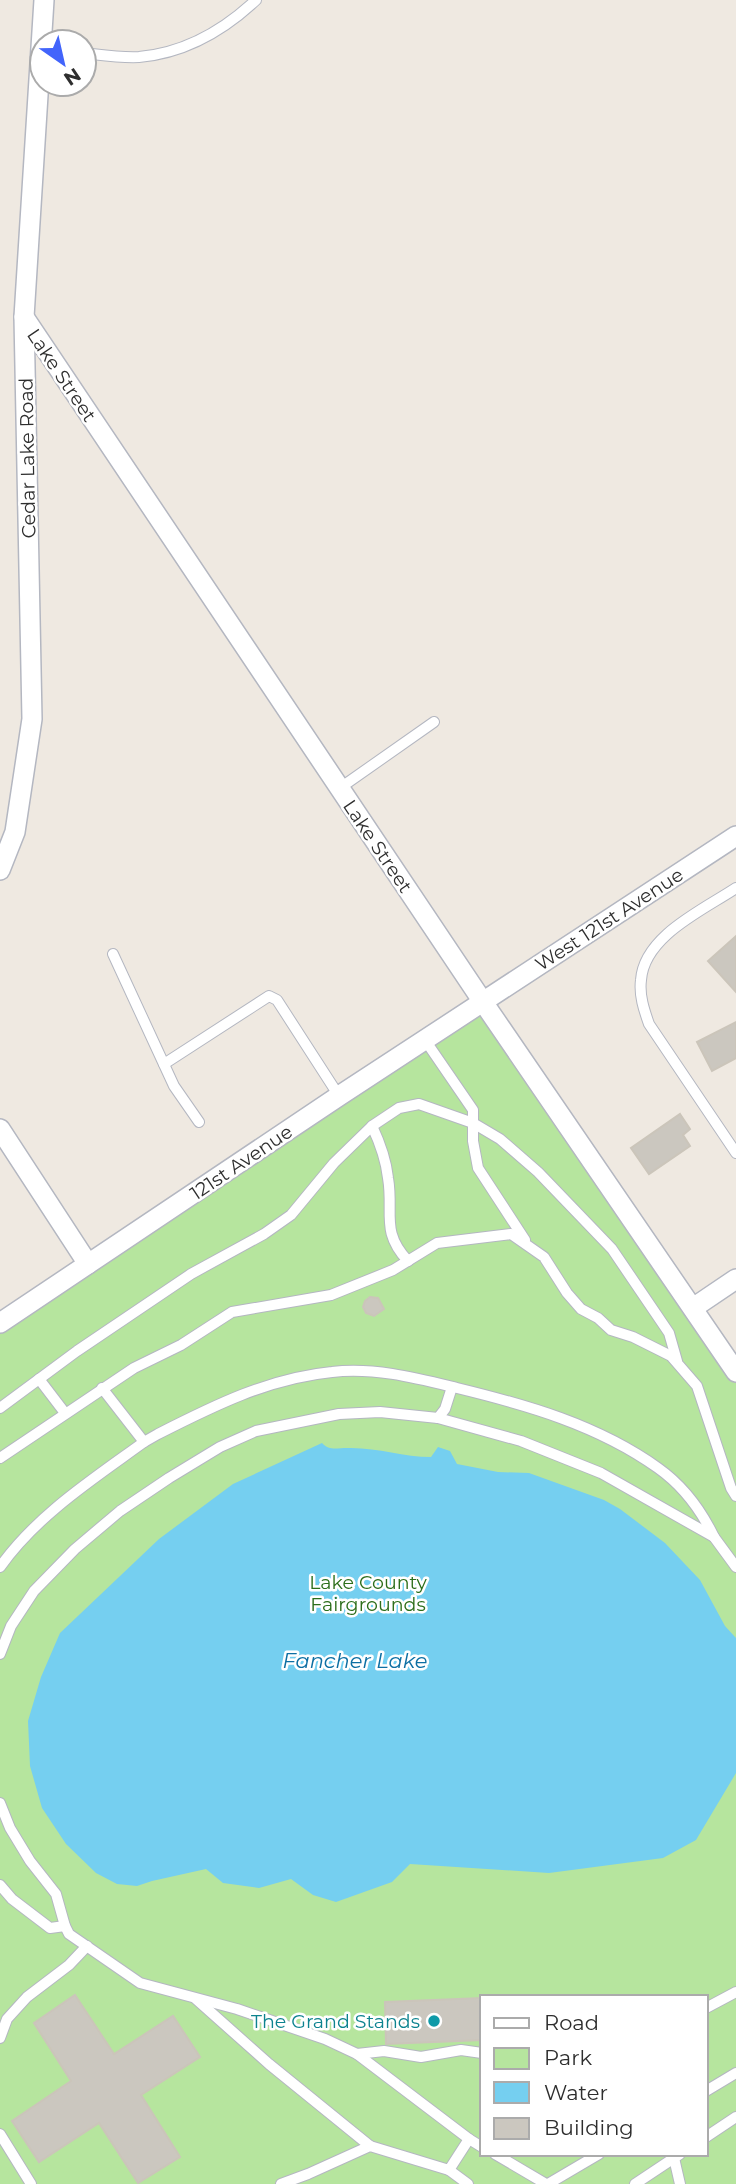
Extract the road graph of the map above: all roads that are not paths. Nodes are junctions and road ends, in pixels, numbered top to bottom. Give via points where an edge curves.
1 (44, 0) edge
2 (256, 0) edge
3 (42, 28) edge
4 (98, 54) edge
5 (38, 98) edge
6 (24, 317) junction
7 (434, 722) dead end
8 (340, 788) junction
9 (736, 836) edge
10 (0, 870) edge
11 (736, 888) edge
12 (113, 954) dead end
13 (483, 1002) junction
14 (425, 1040) junction
15 (164, 1064) junction
16 (339, 1096) junction
17 (199, 1122) dead end
18 (473, 1123) junction
19 (372, 1126) junction
20 (0, 1129) edge
21 (736, 1153) edge
22 (529, 1247) junction
23 (408, 1261) junction
24 (88, 1264) junction
25 (736, 1279) edge
26 (693, 1308) junction
27 (0, 1323) edge
28 (678, 1365) junction
29 (736, 1372) edge
30 (38, 1378) junction
31 (452, 1387) junction
32 (102, 1388) junction
33 (0, 1408) edge
34 (65, 1413) junction
35 (438, 1418) junction
36 (144, 1442) junction
37 (0, 1458) edge
38 (736, 1496) edge
39 (714, 1536) junction
40 (0, 1567) edge
41 (736, 1567) edge
42 (0, 1654) edge
43 (0, 1803) edge
44 (0, 1885) edge
45 (65, 1926) junction
46 (87, 1946) junction
47 (736, 1992) edge
48 (194, 1997) junction
49 (708, 2007) edge
50 (0, 2038) edge
51 (480, 2053) edge
52 (357, 2054) junction
53 (736, 2073) edge
54 (708, 2090) edge
55 (736, 2117) edge
56 (0, 2134) edge
57 (708, 2136) edge
58 (469, 2139) junction
59 (370, 2146) junction
60 (480, 2146) edge
61 (498, 2156) edge
62 (596, 2156) edge
63 (677, 2156) edge
64 (449, 2170) junction
65 (32, 2184) edge
66 (281, 2184) edge
67 (468, 2184) edge
68 (547, 2184) edge
69 (635, 2184) edge
70 (680, 2184) edge

1 - 3 street, Cedar Lake Road
2 - 4 lane via 211,36 191,45 137,57
5 - 6 street, Cedar Lake Road
6 - 8 street, Lake Street
6 - 10 street, Cedar Lake Road via 32,719 15,832
7 - 8 lane
8 - 13 street, Lake Street
9 - 13 street, West 121st Avenue
11 - 21 lane via 656,944 641,980 649,1024
12 - 15 lane
13 - 14 street, 121st Avenue
13 - 26 street, Lake Street
14 - 16 street, 121st Avenue
14 - 18 lane via 473,1110
15 - 16 lane via 269,996 277,1000
15 - 17 lane
16 - 24 street, 121st Avenue
18 - 19 lane via 419,1104 399,1108
18 - 22 lane via 478,1168
18 - 28 lane via 538,1172 612,1249 669,1333
19 - 23 lane via 389,1181 390,1228 397,1249
19 - 30 lane via 291,1215 191,1274
20 - 24 street
22 - 23 lane via 511,1234 437,1243
22 - 28 lane via 544,1257 581,1309 611,1330 671,1356
23 - 32 lane via 331,1295 232,1312
24 - 27 street, 121st Avenue
25 - 26 street
26 - 29 street, Lake Street
28 - 38 lane via 697,1386
30 - 33 lane
30 - 34 lane
31 - 35 lane
31 - 36 lane via 381,1371 297,1377 251,1390
31 - 39 lane via 532,1407 631,1451 682,1490 701,1511
32 - 34 lane
32 - 36 lane
34 - 37 lane
35 - 39 lane via 521,1441 601,1473
35 - 42 lane via 380,1412 339,1414 256,1431 220,1447 130,1504 75,1549 34,1591 11,1626
36 - 40 lane via 59,1505
39 - 41 lane
43 - 45 lane via 30,1861 56,1894
44 - 45 lane via 50,1928
45 - 46 lane
46 - 48 lane via 140,1983
46 - 50 lane via 26,1997 7,2019
47 - 49 lane
48 - 52 lane via 325,2039
48 - 59 lane
51 - 52 lane via 461,2050 421,2057 384,2051
52 - 58 lane
53 - 54 lane
55 - 57 lane
56 - 65 lane
58 - 60 lane
58 - 64 lane
59 - 64 lane
59 - 66 lane
61 - 68 lane
62 - 68 lane
63 - 69 lane
63 - 70 lane
64 - 67 lane

